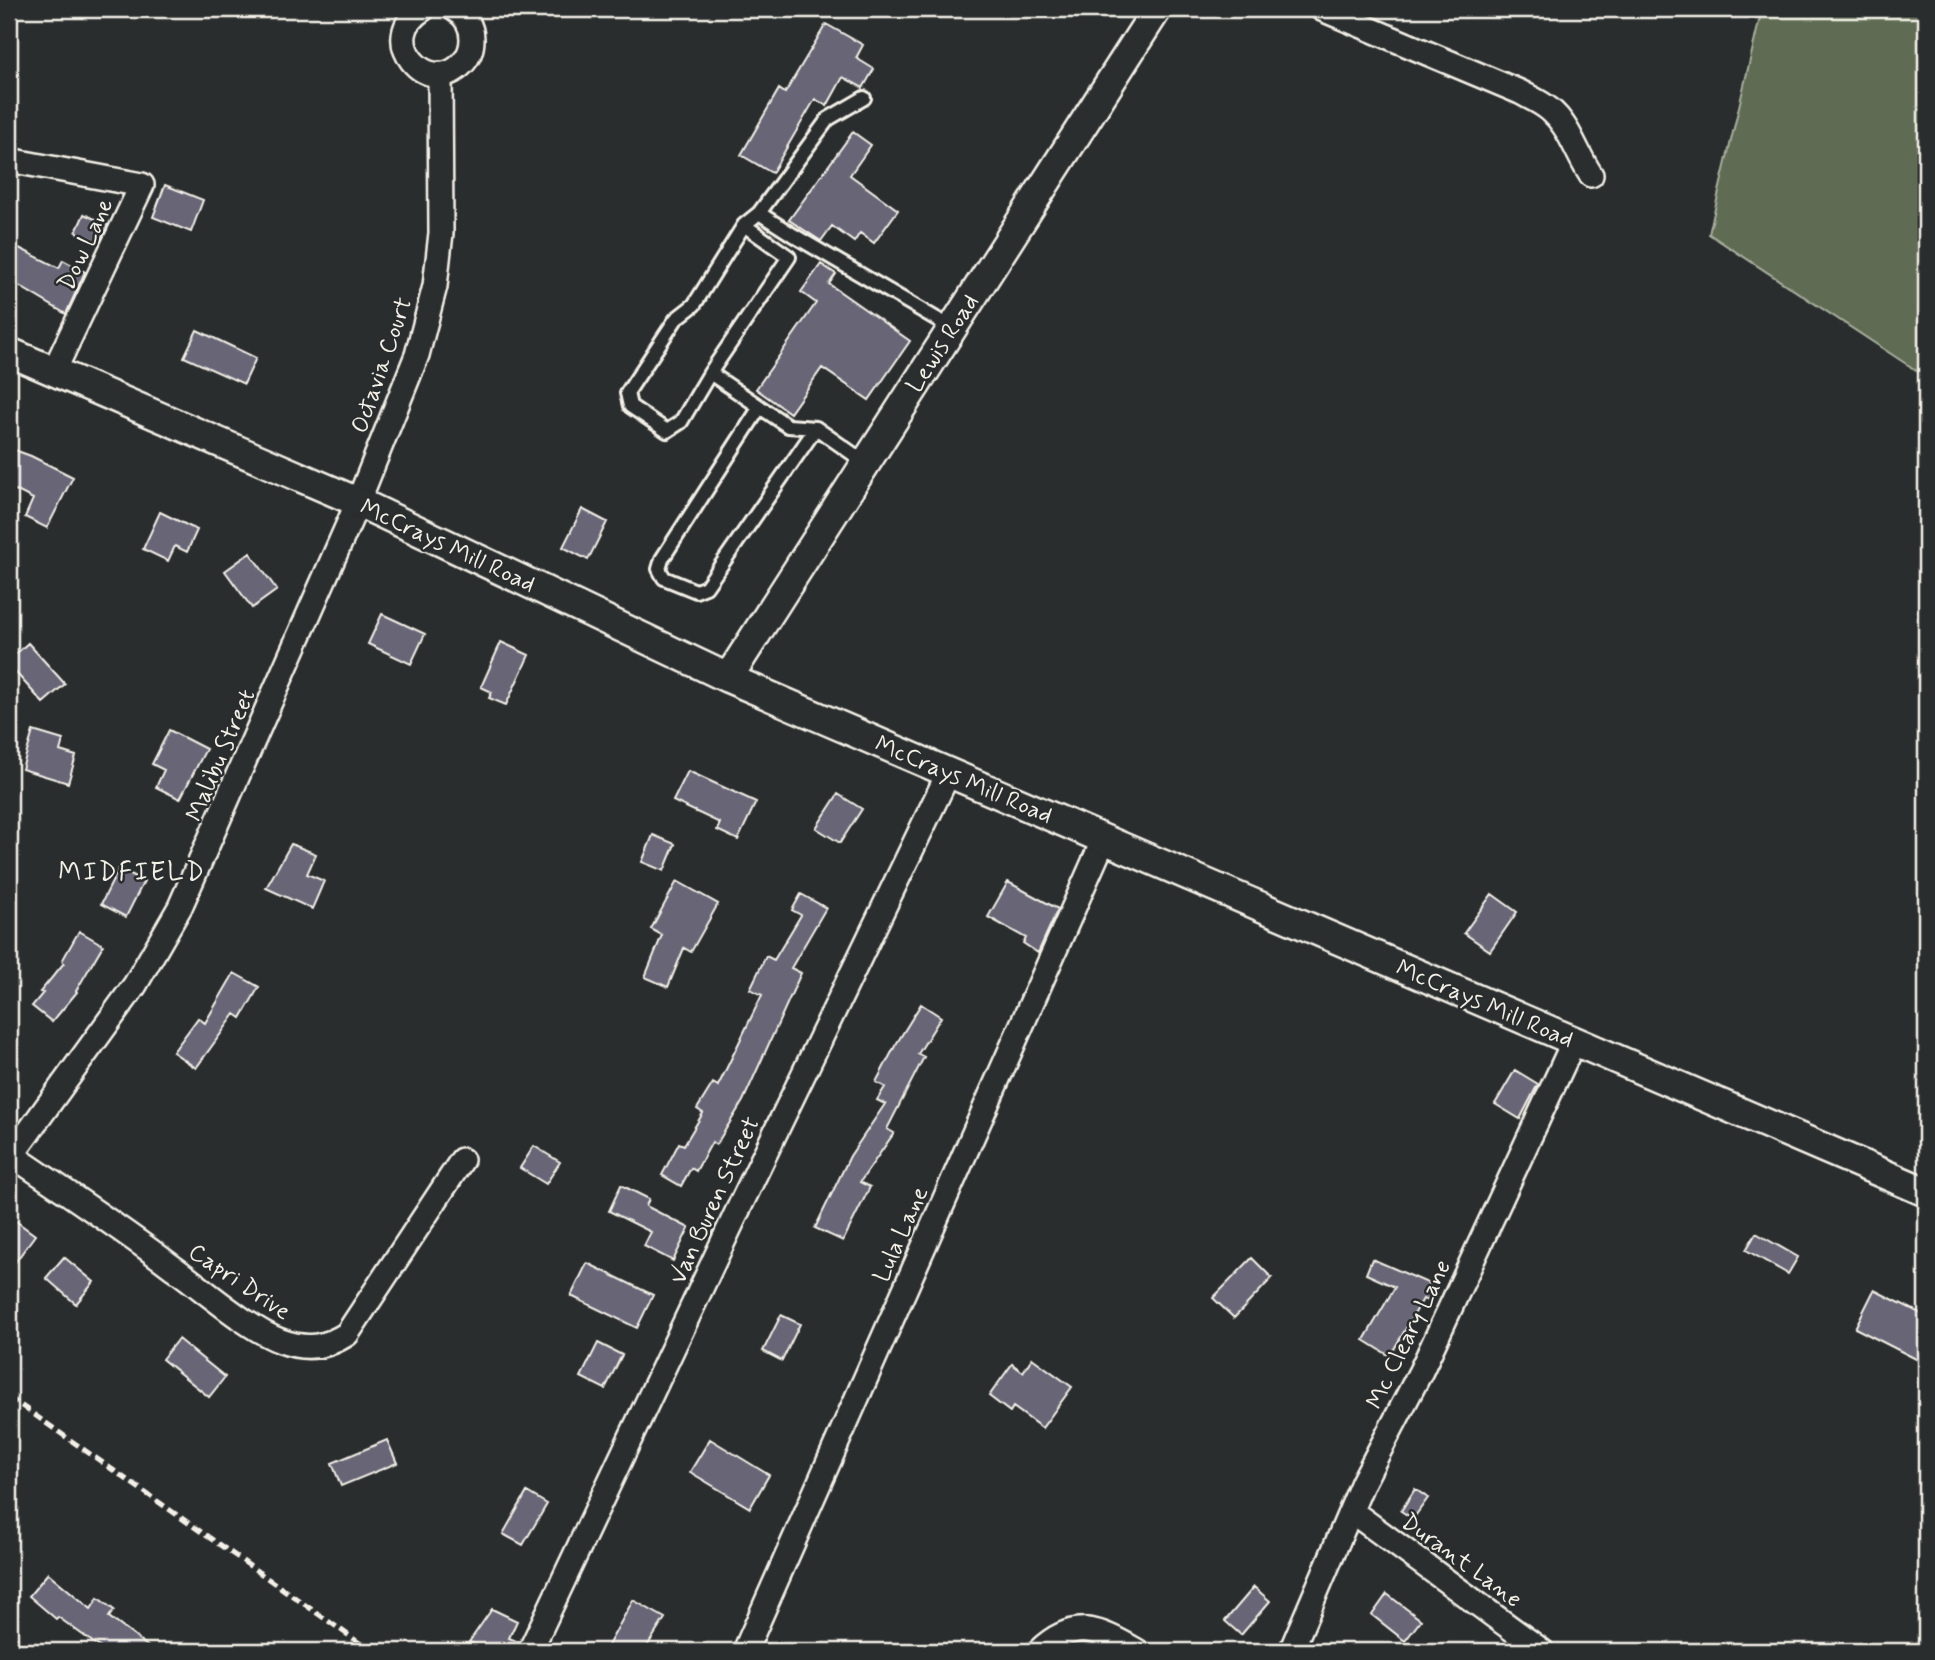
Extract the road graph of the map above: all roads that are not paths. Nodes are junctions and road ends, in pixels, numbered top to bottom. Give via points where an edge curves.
1 (423, 9) edge
2 (454, 9) edge
3 (1157, 9) edge
4 (1322, 9) edge
5 (440, 74) junction
6 (864, 98) dead end
7 (9, 160) edge
8 (1591, 175) dead end
9 (759, 213) junction
10 (744, 225) junction
11 (952, 328) junction
12 (9, 352) edge
13 (54, 371) junction
14 (710, 373) junction
15 (760, 407) junction
16 (816, 428) junction
17 (866, 463) junction
18 (358, 502) junction
19 (728, 678) junction
20 (949, 772) junction
21 (1104, 839) junction
22 (1574, 1041) junction
23 (11, 1154) edge
24 (462, 1160) dead end
25 (1926, 1192) edge
26 (1351, 1511) junction
27 (530, 1651) edge
28 (745, 1651) edge
29 (1039, 1651) edge
30 (1138, 1651) edge
31 (1291, 1651) edge
32 (1542, 1651) edge

1 - 5 street via 407,23 405,52 417,67
2 - 5 street via 470,25 472,44 458,68
3 - 11 street, Lewis Road
4 - 8 street via 1548,108 1571,136
5 - 18 street, Octavia Court via 442,233 435,286 417,355
6 - 9 lane via 828,119
7 - 13 street, Dow Lane via 142,185
9 - 10 lane
9 - 11 lane
10 - 14 lane via 789,257
10 - 14 lane via 694,304 676,318 627,393 629,406 667,431 681,422
11 - 17 street, Lewis Road
12 - 13 street, McCrays Mill Road
13 - 18 street, McCrays Mill Road
14 - 15 lane
15 - 16 lane via 788,426
15 - 16 lane via 662,559 659,569 664,578 696,591 706,587
16 - 17 lane
17 - 19 street, Lewis Road
18 - 19 street, McCrays Mill Road
18 - 23 street, Malibu Street via 180,907 135,985
19 - 20 street, McCrays Mill Road
20 - 21 street, McCrays Mill Road
20 - 27 street, Van Buren Street
21 - 22 street, McCrays Mill Road
21 - 28 street, Lula Lane
22 - 25 street, McCrays Mill Road
22 - 26 street, Mc Cleary Lane
23 - 24 street, Capri Drive via 258,1329 280,1341 308,1346 333,1343 346,1334
26 - 31 street, Mc Cleary Lane
26 - 32 street, Durant Lane
29 - 30 street via 1066,1631 1084,1629 1108,1634

